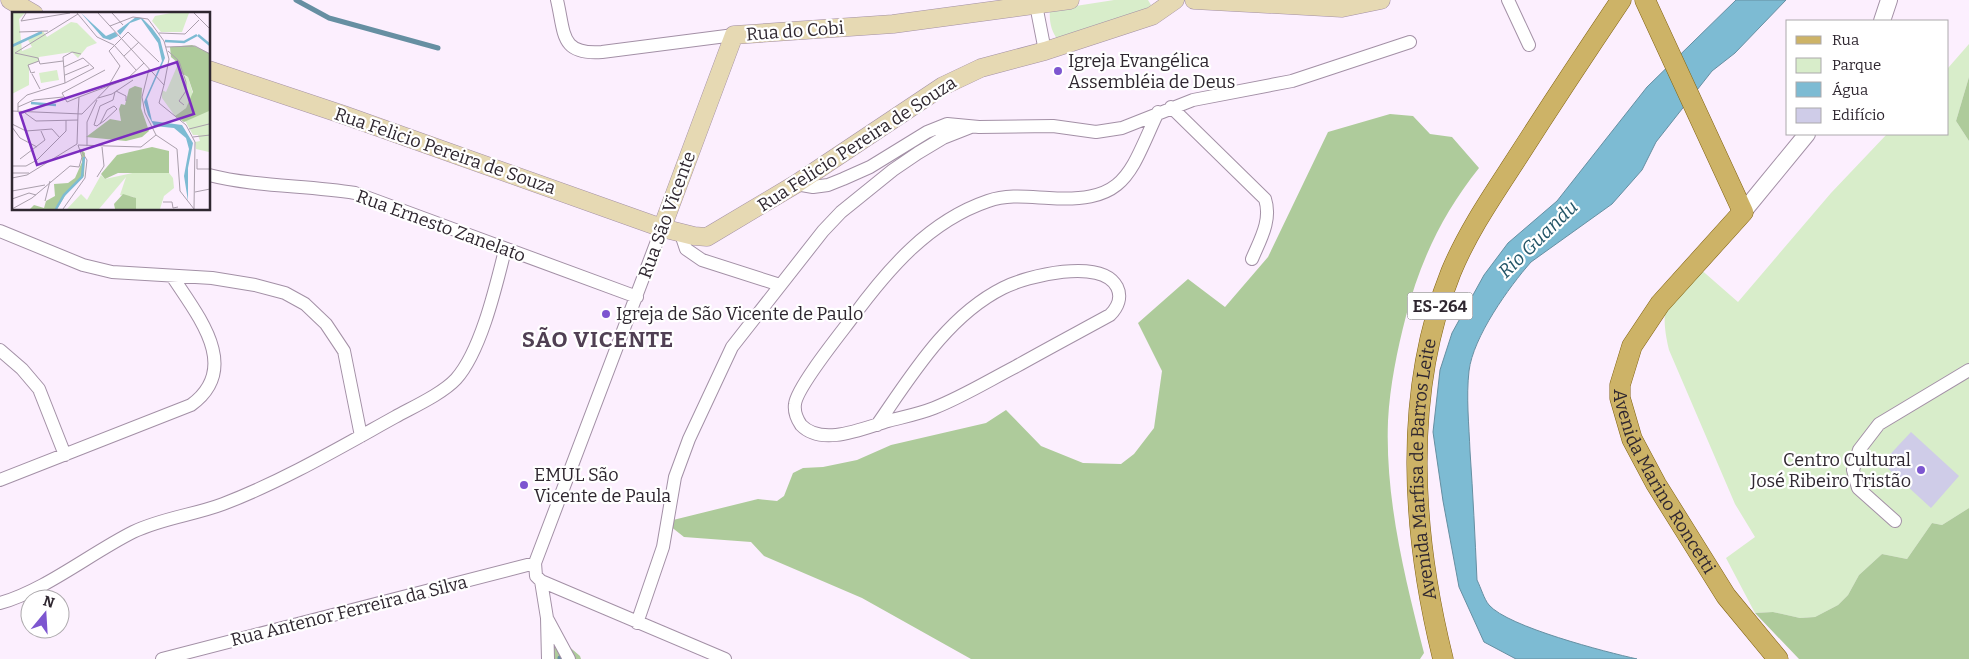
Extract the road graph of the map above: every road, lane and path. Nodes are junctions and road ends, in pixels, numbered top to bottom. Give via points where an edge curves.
1 (10, 0) edge
2 (557, 0) edge
3 (1070, 0) edge
4 (1175, 0) edge
5 (1194, 0) edge
6 (1381, 0) edge
7 (1508, 0) edge
8 (1621, 0) edge
9 (1645, 0) edge
10 (1889, 0) edge
11 (1036, 5) junction
12 (31, 12) edge
13 (1882, 20) edge
14 (734, 35) junction
15 (1410, 42) dead end
16 (1529, 45) dead end
17 (1044, 51) junction
18 (210, 70) edge
19 (1171, 107) junction
20 (1158, 112) junction
21 (973, 126) junction
22 (1806, 135) edge
23 (210, 175) edge
24 (796, 184) junction
25 (1743, 212) junction
26 (662, 228) junction
27 (0, 231) edge
28 (681, 234) junction
29 (505, 250) junction
30 (1252, 259) dead end
31 (172, 276) junction
32 (780, 285) junction
33 (637, 297) junction
34 (0, 350) edge
35 (1969, 370) edge
36 (876, 424) junction
37 (361, 436) junction
38 (65, 455) junction
39 (0, 480) edge
40 (1895, 521) dead end
41 (535, 563) junction
42 (541, 581) junction
43 (0, 602) edge
44 (547, 618) junction
45 (637, 623) junction
46 (162, 659) edge
47 (548, 659) edge
48 (569, 659) edge
49 (725, 659) edge
50 (1443, 659) edge
51 (1778, 659) edge

1 - 12 main road
2 - 14 street, Rua do Cobi via 568,43 582,53
3 - 11 main road, Rua do Cobi
4 - 17 main road, Rua Felicio Pereira de Souza via 1152,16
5 - 6 main road via 1342,8
7 - 16 street
8 - 50 main road, Avenida Marfisa de Barros Leite / ES-264 via 1474,225 1451,273 1435,322 1422,389 1416,465 1422,553
9 - 25 main road
10 - 13 street
11 - 14 main road, Rua do Cobi via 893,24
11 - 17 street
14 - 26 main road, Rua São Vicente
15 - 19 street via 1292,81
17 - 24 main road, Rua Felicio Pereira de Souza via 981,68 943,86
18 - 26 main road, Rua Felicio Pereira de Souza
19 - 20 street
19 - 30 street via 1265,200 1266,225
20 - 21 street via 1122,128 1096,132 1032,125
20 - 36 street via 1130,171 1119,184 1104,193 1084,199 1020,196 990,200 940,224 896,262 817,365 794,406 799,423 814,434 848,433
21 - 24 street via 954,123 939,126 870,167 828,185
21 - 32 street via 918,153 861,195 823,231
22 - 25 street, Avenida Marino Roncetti
23 - 29 street, Rua Ernesto Zanelato via 354,193
24 - 28 main road, Rua Felicio Pereira de Souza via 714,235
25 - 51 main road, Avenida Marino Roncetti via 1660,304 1632,346 1620,385 1620,398 1632,439 1656,484 1726,596
26 - 28 main road, Rua Felicio Pereira de Souza
26 - 33 street, Rua São Vicente
27 - 31 street via 83,265 112,272
28 - 32 street via 686,249 702,260
29 - 33 street, Rua Ernesto Zanelato
29 - 37 street via 495,293 468,362 455,380 425,401
31 - 37 street via 255,284 285,293 306,304 326,324 344,351
31 - 38 street via 211,344 216,359 216,372 209,389 191,405
32 - 45 street via 732,347 690,439 672,491 658,564
33 - 41 street, Rua São Vicente
34 - 38 street via 39,390
35 - 40 street via 1879,424 1859,450 1853,470 1858,488
36 - 36 street via 932,409 1110,315 1119,301 1119,292 1112,280 1097,273 1058,271 1003,287 950,328
37 - 43 street via 306,466 222,504 135,532 43,584
38 - 39 street
41 - 42 street via 536,576
41 - 46 street, Rua Antenor Ferreira da Silva
42 - 44 street
42 - 45 street
44 - 47 street
44 - 48 street
45 - 49 street

